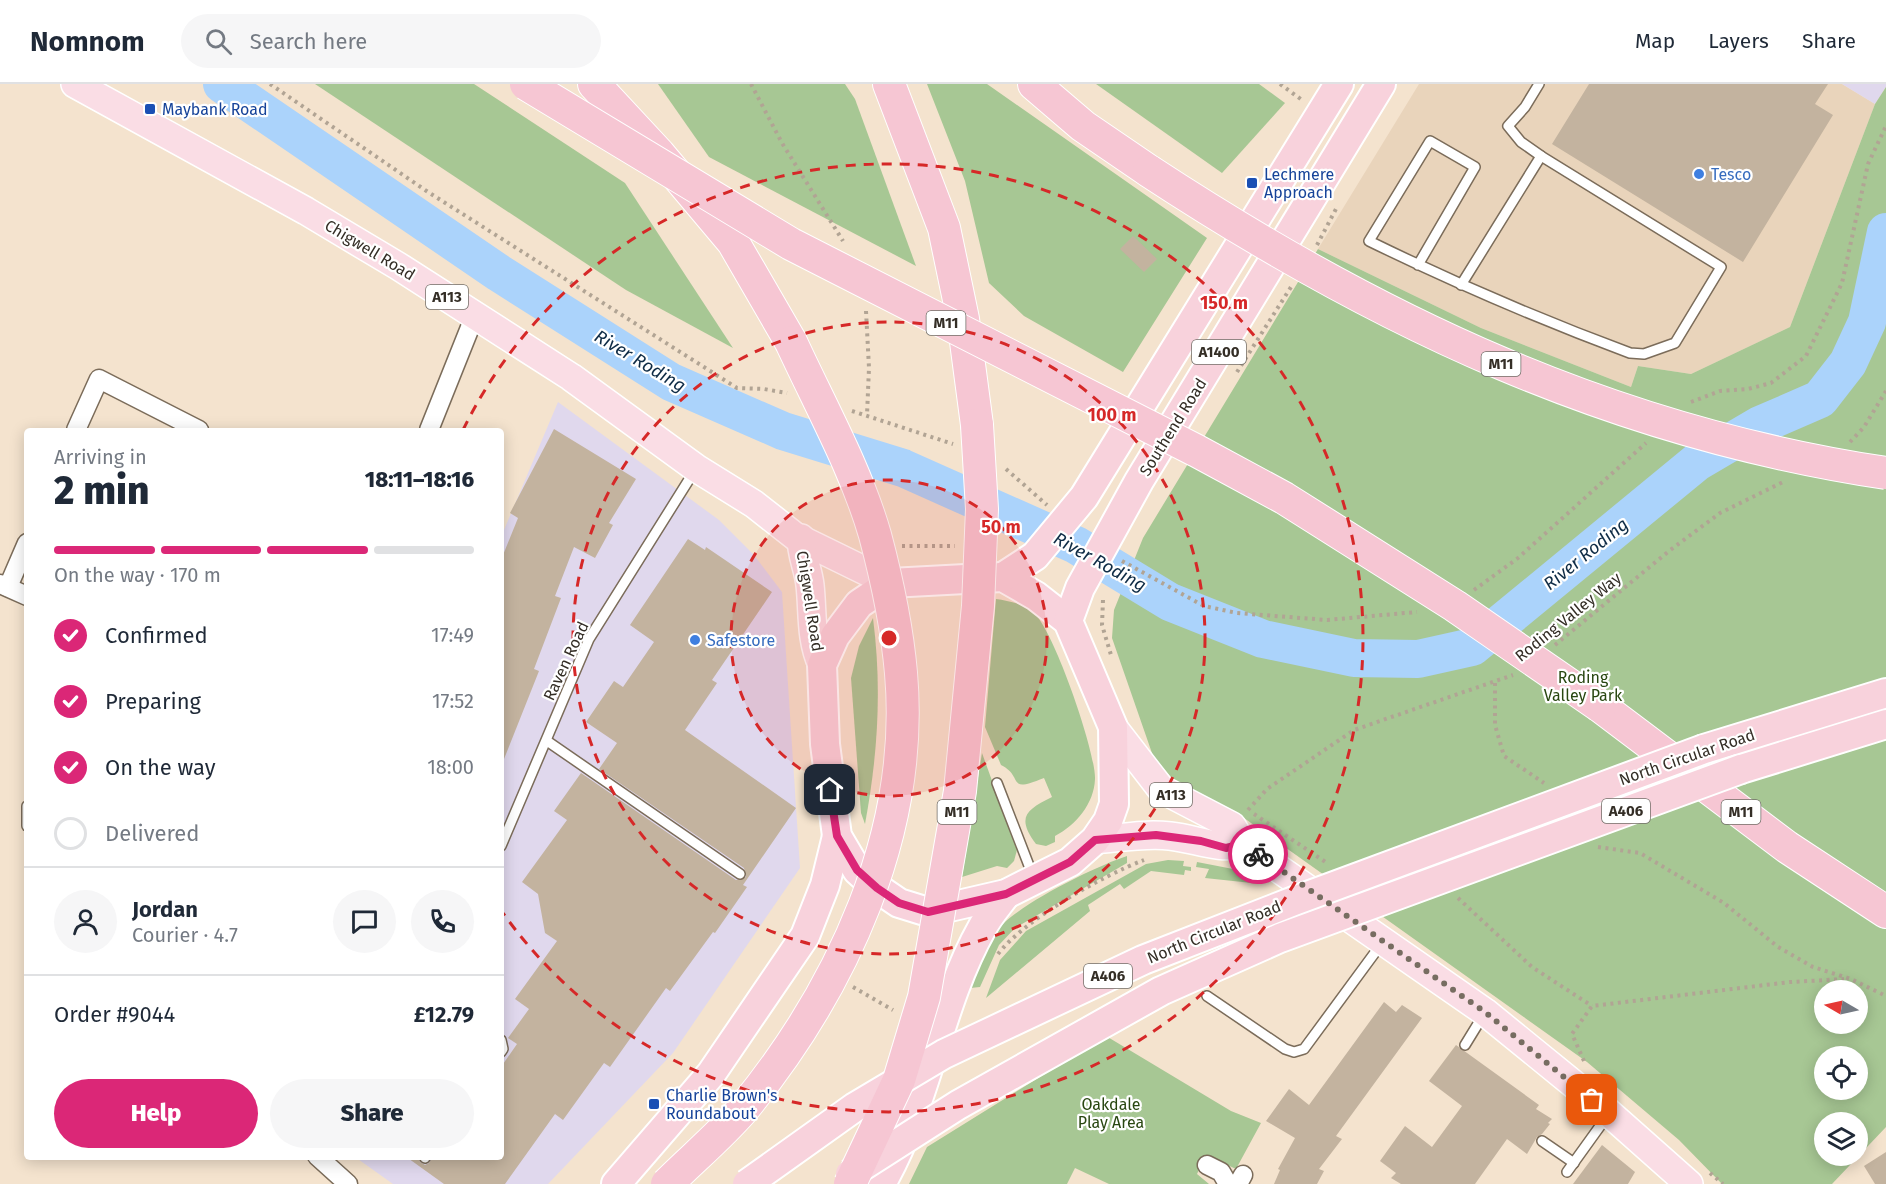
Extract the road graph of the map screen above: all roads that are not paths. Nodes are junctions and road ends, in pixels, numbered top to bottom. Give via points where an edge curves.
1 (75, 84) edge
2 (526, 84) edge
3 (594, 84) edge
4 (889, 84) edge
5 (1034, 84) edge
6 (1339, 84) edge
7 (1381, 84) edge
8 (1539, 84) edge
9 (1541, 156) junction
10 (1418, 265) junction
11 (1461, 285) junction
12 (475, 315) junction
13 (77, 428) edge
14 (195, 428) edge
15 (430, 428) edge
16 (696, 468) junction
17 (1886, 473) edge
18 (801, 538) junction
19 (24, 548) edge
20 (1003, 577) junction
21 (890, 583) junction
22 (4, 585) edge
23 (24, 595) edge
24 (1068, 621) junction
25 (822, 665) junction
26 (1886, 693) edge
27 (1886, 724) edge
28 (1113, 727) junction
29 (547, 741) junction
30 (998, 783) dead end
31 (1244, 831) junction
32 (837, 836) junction
33 (504, 839) edge
34 (1095, 840) junction
35 (740, 874) dead end
36 (1035, 880) junction
37 (1006, 894) junction
38 (1886, 912) edge
39 (1383, 941) junction
40 (1207, 996) dead end
41 (1485, 1012) junction
42 (1465, 1045) dead end
43 (1609, 1113) junction
44 (1542, 1141) dead end
45 (321, 1160) edge
46 (1574, 1163) junction
47 (1207, 1165) dead end
48 (1567, 1173) dead end
49 (1236, 1181) edge
50 (348, 1184) edge
51 (616, 1184) edge
52 (668, 1184) edge
53 (747, 1184) edge
54 (835, 1184) edge
55 (850, 1184) edge
56 (881, 1184) edge
57 (1689, 1184) edge

1 - 12 main road, Chigwell Road / A113 via 306,211
2 - 38 highway, M11, bridge via 791,244 1284,498 1455,606 1600,706 1787,847
3 - 52 highway, bridge via 660,154 733,242 791,342 847,462 874,533 902,675 900,761 894,803 856,927 812,1015 743,1109
4 - 55 highway, M11, bridge via 944,228 963,319 979,445 982,509 978,606 961,779 924,997 899,1080
5 - 17 highway, M11, bridge via 1083,126 1223,219 1315,273 1496,362 1588,399 1684,431
6 - 20 highway, A1400 via 1084,497 1055,515 1035,556
7 - 24 highway, Southend Road / A1400 via 1109,554 1091,595
8 - 9 lane via 1508,126 1521,142
9 - 11 lane
9 - 11 lane via 1721,267 1675,343 1644,354 1630,353
10 - 10 lane via 1369,241 1430,141 1475,167
10 - 11 lane
12 - 15 street
12 - 16 main road, Chigwell Road / A113 via 571,377
13 - 14 street via 99,379
16 - 18 main road, Chigwell Road / A113
16 - 29 lane, Raven Road via 590,639
18 - 21 main road, Chigwell Road / A113
18 - 25 main road, Chigwell Road / A113 via 814,646
19 - 22 street
20 - 21 highway, A113
20 - 24 highway, A113
21 - 25 highway, A113 via 855,610 835,636
22 - 23 street
24 - 28 highway, A113
25 - 32 highway, A113 via 825,744
26 - 53 highway, North Circular Road / A406, bridge via 1704,749 1143,960 944,1054 846,1113
27 - 54 highway, North Circular Road / A406, bridge via 1740,770 1280,938 1161,991 958,1106
28 - 31 main road, A113 via 1161,789
28 - 34 highway, A113 via 1114,804
29 - 33 lane, Raven Road
29 - 35 lane
30 - 36 lane
31 - 34 main road via 1226,848 1156,835
31 - 39 main road, A113
32 - 37 highway, A113 via 857,870 899,903 928,912
32 - 51 highway via 825,885 805,936 711,1074
34 - 36 highway, A113 via 1070,862
36 - 37 highway, A113
37 - 56 highway via 982,927 958,983 914,1117
39 - 40 lane via 1304,1049 1285,1049
39 - 41 main road, A113
41 - 42 lane
41 - 43 main road, A113
43 - 46 lane
43 - 57 main road, A113
44 - 46 lane
45 - 50 street
46 - 48 lane
47 - 49 street

